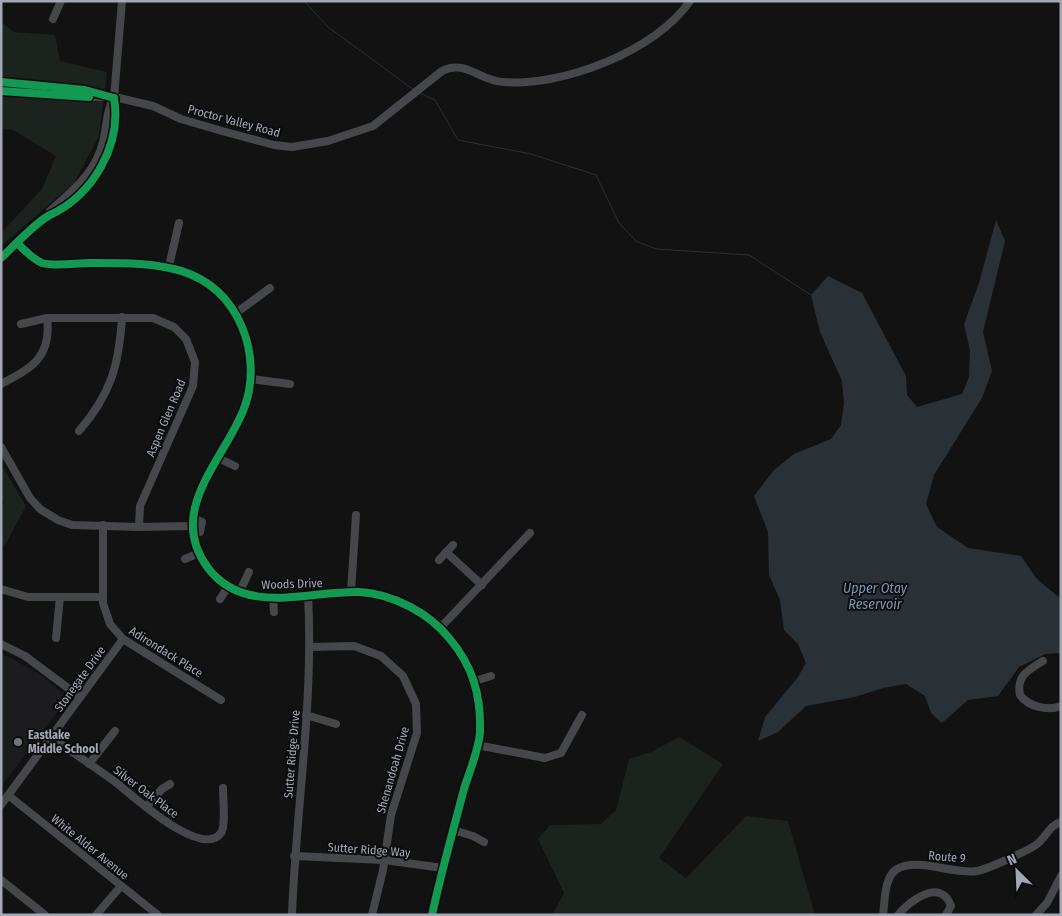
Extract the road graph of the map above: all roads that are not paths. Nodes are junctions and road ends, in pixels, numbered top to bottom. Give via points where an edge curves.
1 (61, 1) edge
2 (122, 1) edge
3 (690, 1) edge
4 (53, 19) dead end
5 (1, 82) edge
6 (1, 91) edge
7 (114, 98) junction
8 (179, 223) dead end
9 (17, 243) junction
10 (1, 258) edge
11 (169, 266) junction
12 (270, 288) dead end
13 (236, 313) junction
14 (46, 318) junction
15 (122, 318) junction
16 (22, 324) dead end
17 (251, 379) junction
18 (1, 384) edge
19 (290, 384) dead end
20 (79, 431) dead end
21 (1, 447) edge
22 (218, 458) junction
23 (235, 466) dead end
24 (356, 516) dead end
25 (192, 522) junction
26 (103, 525) junction
27 (139, 527) junction
28 (530, 533) dead end
29 (453, 545) dead end
30 (446, 552) junction
31 (199, 553) junction
32 (185, 559) dead end
33 (439, 560) dead end
34 (249, 572) dead end
35 (482, 585) junction
36 (228, 587) junction
37 (1, 589) edge
38 (352, 592) junction
39 (239, 593) junction
40 (308, 595) junction
41 (60, 597) junction
42 (102, 597) junction
43 (273, 597) junction
44 (220, 599) dead end
45 (274, 612) dead end
46 (441, 627) junction
47 (56, 638) dead end
48 (123, 640) junction
49 (1, 644) edge
50 (310, 647) junction
51 (1043, 661) dead end
52 (491, 676) dead end
53 (475, 681) junction
54 (80, 697) junction
55 (222, 700) dead end
56 (1061, 706) edge
57 (306, 715) junction
58 (582, 715) dead end
59 (336, 724) dead end
60 (115, 731) dead end
61 (51, 737) junction
62 (477, 745) junction
63 (88, 764) junction
64 (170, 784) dead end
65 (223, 788) dead end
66 (8, 795) junction
67 (1, 805) edge
68 (146, 807) junction
69 (1061, 822) edge
70 (453, 830) junction
71 (484, 842) dead end
72 (294, 856) junction
73 (384, 860) junction
74 (442, 868) junction
75 (1061, 876) edge
76 (1, 880) edge
77 (121, 886) junction
78 (45, 915) edge
79 (96, 915) edge
80 (158, 915) edge
81 (292, 915) edge
82 (372, 915) edge
83 (432, 915) edge
84 (883, 915) edge
85 (898, 915) edge
86 (946, 915) edge
87 (1036, 915) edge

1 - 4 street
2 - 7 street
3 - 7 street, Proctor Valley Road via 649,41 583,70 560,77 504,83 464,67 451,67 373,126 328,141 299,146 279,146 181,119 153,106
5 - 7 street, Proctor Valley Road via 84,90
6 - 7 street, Proctor Valley Road
7 - 9 street via 103,144 92,168 76,189
8 - 11 street
9 - 10 street
9 - 11 street, Woods Drive via 36,260 46,264
11 - 13 street, Woods Drive via 208,283
12 - 13 street
13 - 17 street, Woods Drive via 249,349
14 - 15 street, Aspen Glen Road
14 - 16 street, Aspen Glen Road
14 - 18 street via 47,339 40,358 29,369
15 - 20 street via 114,376 92,417
15 - 27 street, Aspen Glen Road via 153,318 174,327 189,344 196,368 193,386 140,506
17 - 19 street
17 - 22 street, Woods Drive via 244,410
21 - 26 street via 25,493 45,513 72,525
22 - 23 street
22 - 25 street, Woods Drive via 198,496
24 - 38 street
25 - 27 street
25 - 31 street, Woods Drive
26 - 27 street
26 - 42 street, Adirondack Place
28 - 35 street
29 - 30 street
30 - 33 street
30 - 35 street
31 - 32 street
31 - 36 street, Woods Drive via 208,569
34 - 39 street
35 - 46 street
36 - 39 street, Woods Drive
36 - 44 street
37 - 41 street via 28,597
38 - 40 street, Woods Drive
38 - 46 street, Woods Drive via 399,602
39 - 43 street, Woods Drive
40 - 43 street, Woods Drive
40 - 50 street, Sutter Ridge Drive
41 - 42 street
41 - 47 street
42 - 48 street, Adirondack Place via 110,624
43 - 45 street
46 - 53 street, Woods Drive via 462,652
48 - 54 street, Stonegate Drive
48 - 55 street, Adirondack Place
49 - 54 street via 25,656
50 - 57 street, Sutter Ridge Drive
50 - 73 street, Shenandoah Drive via 347,645 374,652 398,670 414,697 417,733 391,814
51 - 56 street via 1022,676 1020,695 1033,705
52 - 53 street
53 - 62 street, Woods Drive via 480,734
54 - 61 street, Stonegate Drive
57 - 59 street
57 - 72 street, Sutter Ridge Drive
58 - 62 street via 561,753 545,758
60 - 63 street
61 - 63 street, Silver Oak Place
61 - 66 street, Stonegate Drive
62 - 70 street, Woods Drive
63 - 68 street, Silver Oak Place via 114,780
64 - 68 street
65 - 68 street, Silver Oak Place via 223,829 212,838 180,832
66 - 67 street, Stonegate Drive
66 - 77 street, White Alder Avenue
69 - 84 street, Route 9 via 1052,826 1033,847 976,871 911,865 898,868 888,878
70 - 71 street
70 - 74 street, Woods Drive
72 - 73 street, Sutter Ridge Way
72 - 81 street, Sutter Ridge Drive
73 - 74 street, Sutter Ridge Way
73 - 82 street, Shenandoah Drive
74 - 83 street, Woods Drive
75 - 87 street via 1047,903
76 - 78 street
77 - 79 street
77 - 80 street, White Alder Avenue
85 - 86 street via 914,899 930,893 943,895 949,901 951,906

